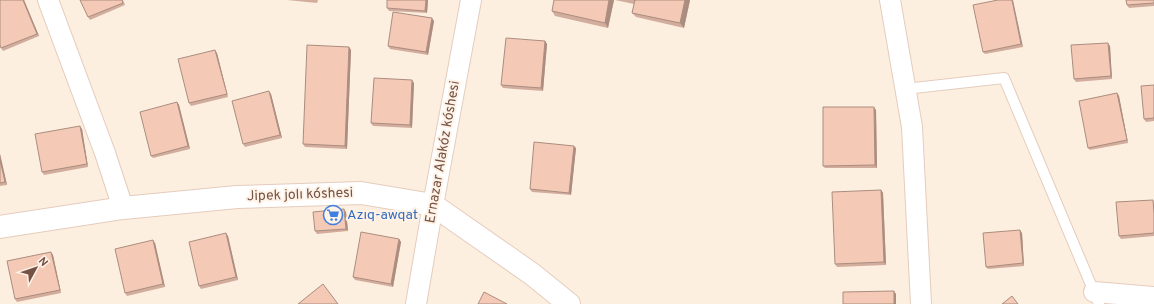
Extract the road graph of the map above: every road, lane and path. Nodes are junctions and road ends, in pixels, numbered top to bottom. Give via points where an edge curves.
1 (48, 0) edge
2 (471, 0) edge
3 (890, 0) edge
4 (905, 89) junction
5 (432, 205) junction
6 (123, 208) junction
7 (0, 227) edge
8 (1154, 297) edge
9 (1096, 298) edge
10 (416, 304) edge
11 (570, 304) edge
12 (921, 304) edge

1 - 6 street
2 - 5 street, Ernazar Alakóz kóshesi
3 - 4 street
4 - 9 lane via 1004,78
4 - 12 street via 912,127
5 - 6 street, Jipek jolı kóshesi via 361,194 237,197
5 - 10 street, Ernazar Alakóz kóshesi
5 - 11 street, Jipek jolı kóshesi via 532,274
6 - 7 street, Jipek jolı kóshesi
8 - 9 street

